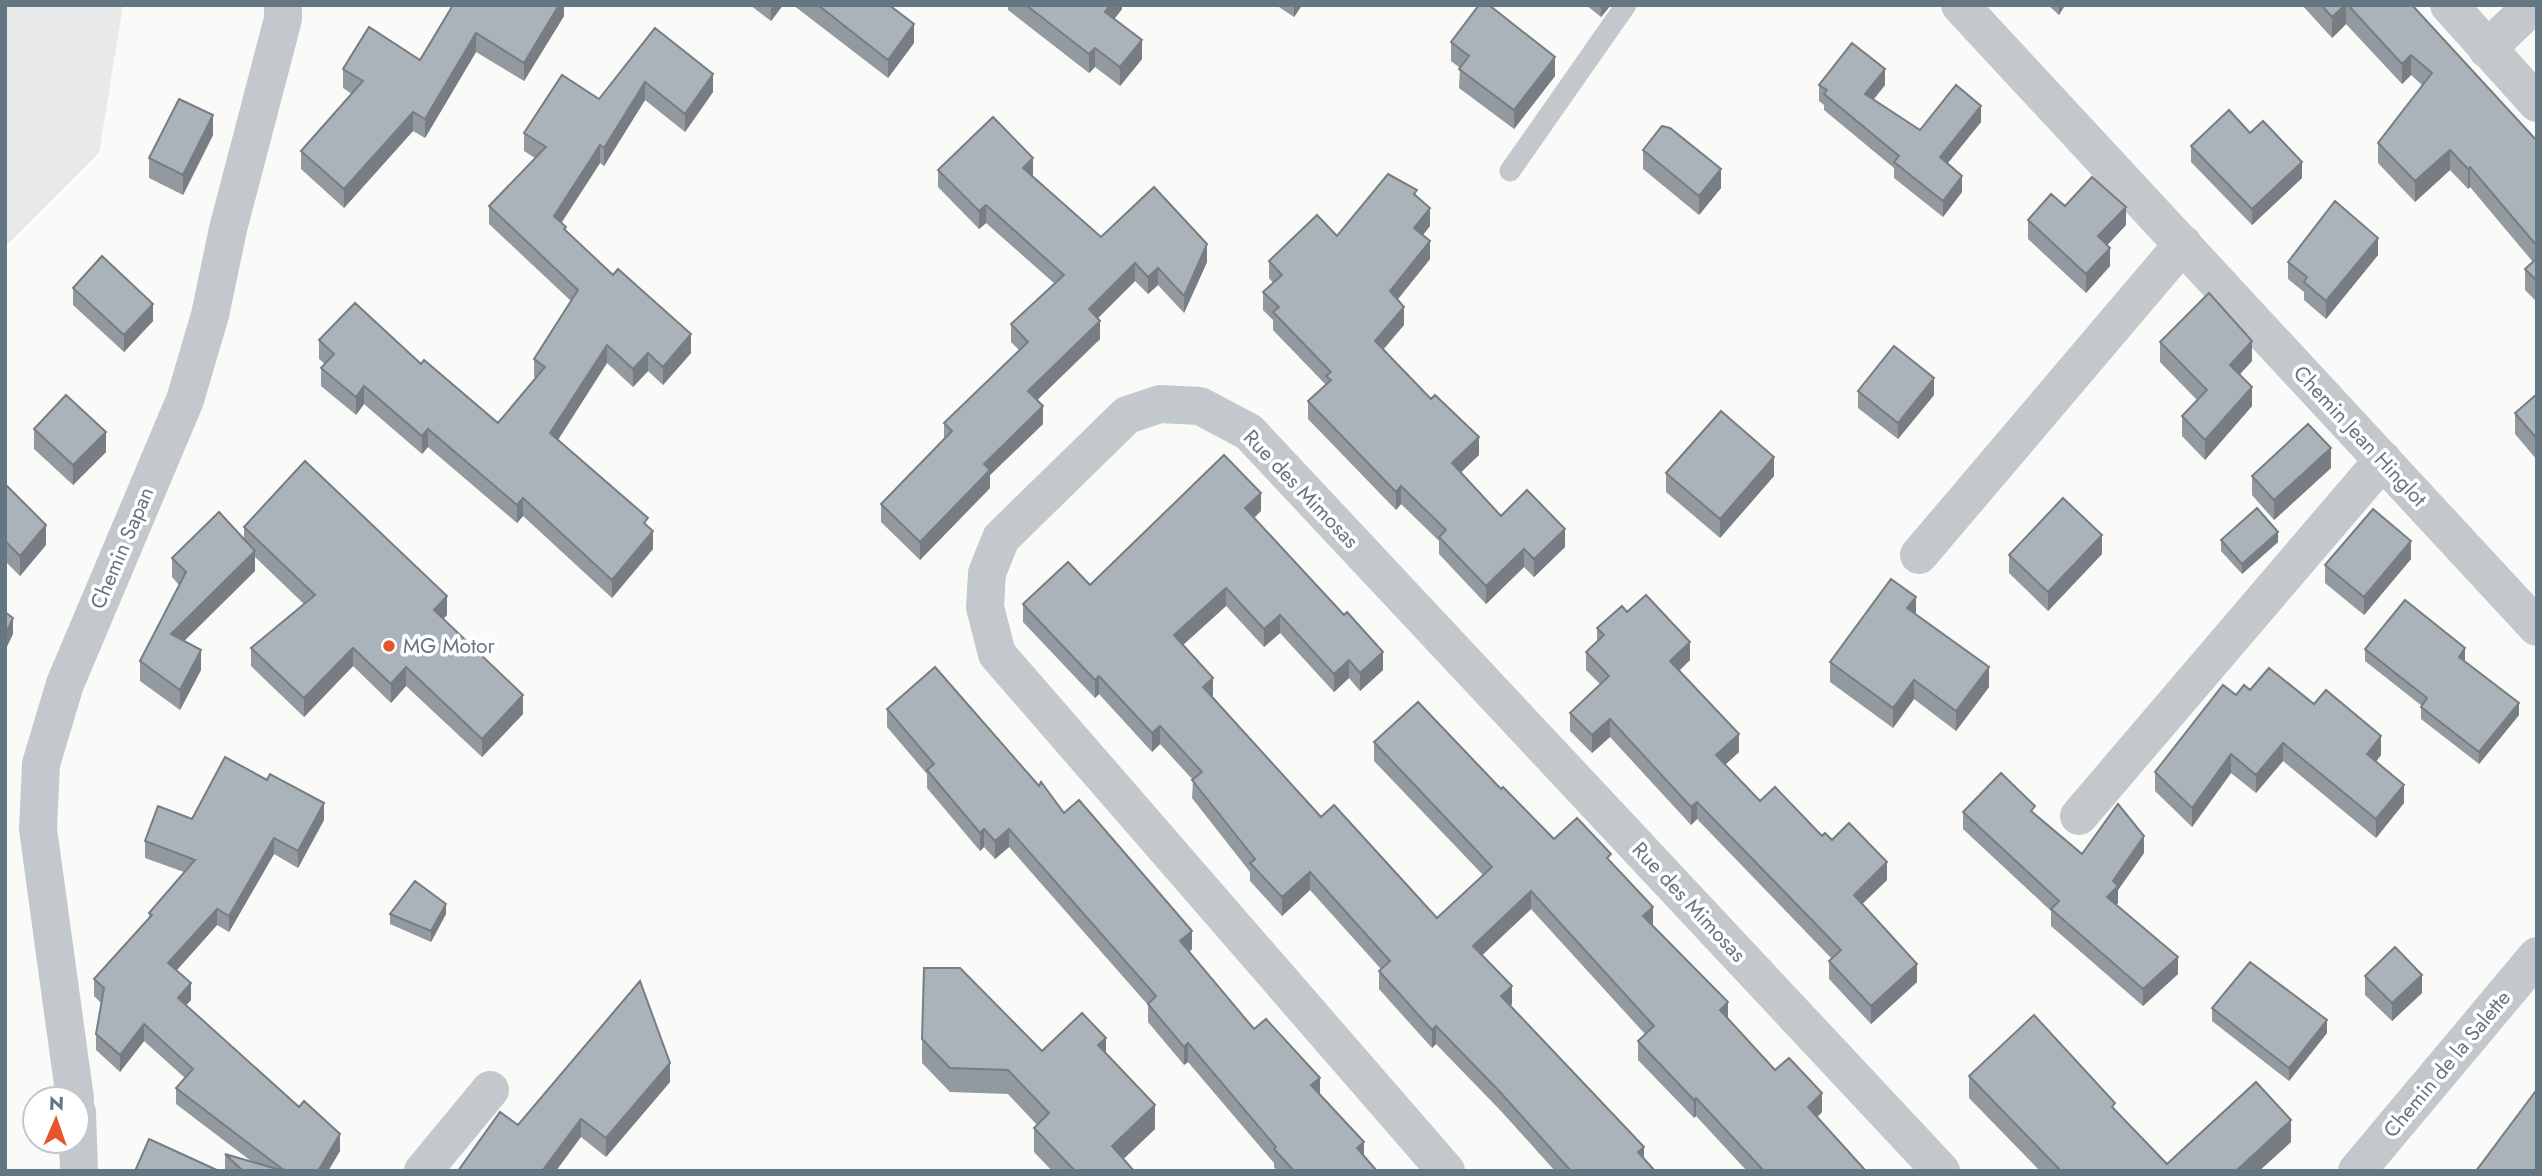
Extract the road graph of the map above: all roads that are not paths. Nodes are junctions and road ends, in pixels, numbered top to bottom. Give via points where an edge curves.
1 (283, 5) edge
2 (1626, 5) edge
3 (1959, 5) edge
4 (2449, 5) edge
5 (2533, 5) edge
6 (2487, 49) junction
7 (2537, 103) edge
8 (1510, 171) dead end
9 (2183, 244) junction
10 (2383, 460) junction
11 (1919, 555) dead end
12 (2537, 627) edge
13 (2079, 817) dead end
14 (2537, 956) edge
15 (73, 1085) edge
16 (490, 1090) dead end
17 (423, 1171) edge
18 (1446, 1171) edge
19 (1941, 1171) edge
20 (2357, 1171) edge

1 - 15 street, Chemin Sapan via 210,315 185,400 65,684 41,764 38,829
2 - 8 lane
3 - 9 street, Chemin Jean Hinglot
4 - 6 street
5 - 6 street
6 - 7 street
9 - 10 street, Chemin Jean Hinglot
9 - 11 street
10 - 12 street, Chemin Jean Hinglot
10 - 13 street
14 - 20 street, Chemin de la Salette
16 - 17 street
18 - 19 street, Rue des Mimosas via 997,654 985,607 988,573 1001,538 1127,415 1160,404 1200,406 1249,432

